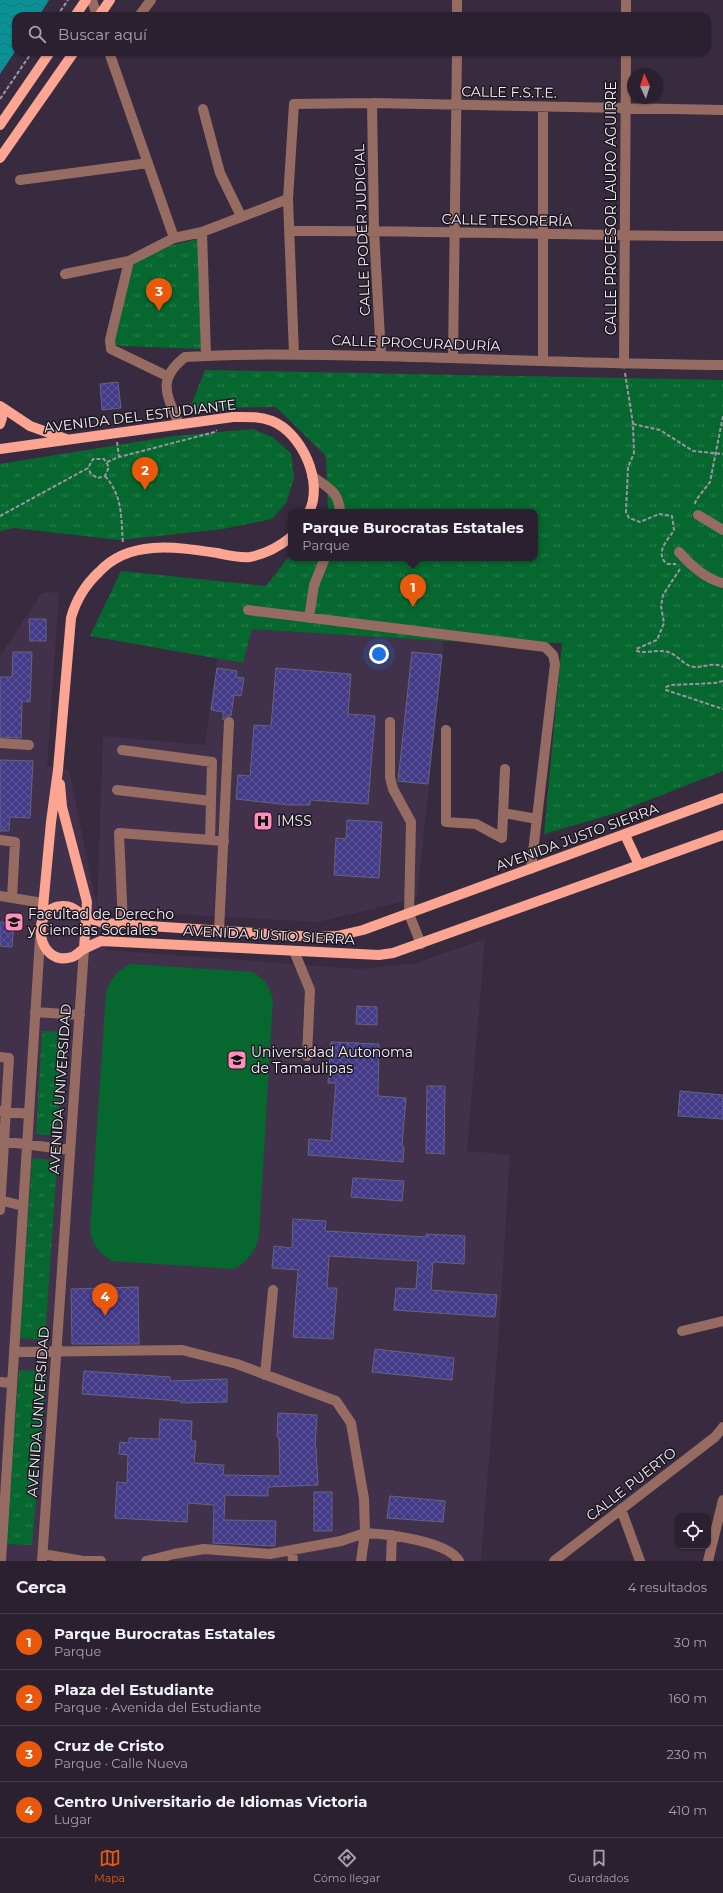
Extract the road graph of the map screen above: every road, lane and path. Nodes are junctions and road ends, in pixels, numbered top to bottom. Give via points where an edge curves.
1 (68, 0) edge
2 (86, 0) edge
3 (92, 0) edge
4 (110, 0) edge
5 (151, 0) edge
6 (457, 0) edge
7 (626, 0) edge
8 (60, 12) edge
9 (78, 12) edge
10 (96, 12) edge
11 (101, 12) edge
12 (142, 12) edge
13 (457, 12) edge
14 (626, 12) edge
15 (29, 56) edge
16 (47, 56) edge
17 (71, 56) edge
18 (110, 56) edge
19 (457, 56) edge
20 (626, 56) edge
21 (0, 99) edge
22 (372, 103) junction
23 (456, 105) junction
24 (543, 107) junction
25 (203, 109) dead end
26 (626, 109) junction
27 (723, 110) edge
28 (0, 125) edge
29 (0, 158) edge
30 (148, 163) junction
31 (20, 180) dead end
32 (288, 199) junction
33 (241, 216) junction
34 (374, 230) junction
35 (290, 231) junction
36 (202, 232) junction
37 (455, 233) junction
38 (543, 234) junction
39 (625, 236) junction
40 (723, 236) edge
41 (174, 238) junction
42 (129, 260) junction
43 (65, 274) dead end
44 (294, 354) junction
45 (206, 356) junction
46 (381, 356) junction
47 (453, 358) junction
48 (543, 361) junction
49 (624, 364) junction
50 (723, 365) edge
51 (167, 376) junction
52 (0, 406) edge
53 (0, 414) edge
54 (723, 416) edge
55 (222, 418) junction
56 (0, 424) edge
57 (179, 424) junction
58 (633, 424) junction
59 (116, 433) junction
60 (0, 439) edge
61 (68, 440) junction
62 (3, 449) edge
63 (716, 453) junction
64 (723, 454) edge
65 (119, 457) junction
66 (107, 462) junction
67 (88, 468) junction
68 (105, 476) junction
69 (312, 476) junction
70 (310, 509) edge
71 (340, 509) edge
72 (698, 515) joint
73 (0, 516) edge
74 (723, 530) edge
75 (288, 539) edge
76 (679, 552) dead end
77 (123, 553) junction
78 (686, 560) junction
79 (324, 561) edge
80 (723, 583) edge
81 (248, 610) dead end
82 (309, 618) junction
83 (723, 667) edge
84 (723, 681) edge
85 (723, 709) edge
86 (229, 722) dead end
87 (390, 722) dead end
88 (446, 730) dead end
89 (0, 743) edge
90 (29, 745) dead end
91 (122, 750) dead end
92 (505, 769) dead end
93 (58, 770) junction
94 (117, 790) dead end
95 (723, 798) edge
96 (211, 801) junction
97 (504, 813) junction
98 (537, 819) junction
99 (625, 835) junction
100 (723, 835) edge
101 (0, 840) edge
102 (210, 840) junction
103 (224, 840) junction
104 (639, 865) junction
105 (531, 869) junction
106 (0, 896) edge
107 (12, 898) junction
108 (43, 903) junction
109 (409, 914) junction
110 (42, 918) junction
111 (86, 918) junction
112 (122, 925) junction
113 (219, 931) junction
114 (40, 939) junction
115 (421, 944) junction
116 (84, 949) junction
117 (294, 951) junction
118 (36, 1012) junction
119 (80, 1014) junction
120 (307, 1056) dead end
121 (0, 1057) edge
122 (4, 1090) edge
123 (3, 1112) edge
124 (29, 1114) junction
125 (2, 1141) edge
126 (27, 1146) junction
127 (70, 1150) junction
128 (0, 1204) edge
129 (23, 1206) junction
130 (273, 1290) dead end
131 (723, 1321) edge
132 (682, 1331) dead end
133 (57, 1350) junction
134 (14, 1352) junction
135 (264, 1375) junction
136 (0, 1382) edge
137 (12, 1383) junction
138 (723, 1427) edge
139 (3, 1480) edge
140 (723, 1500) edge
141 (621, 1509) junction
142 (365, 1533) junction
143 (392, 1535) junction
144 (292, 1550) junction
145 (42, 1557) edge
146 (1, 1561) edge
147 (101, 1561) edge
148 (149, 1561) edge
149 (293, 1561) edge
150 (361, 1561) edge
151 (391, 1561) edge
152 (459, 1561) edge
153 (554, 1561) edge
154 (640, 1561) edge
155 (708, 1561) edge

1 - 8 path
2 - 9 main road
3 - 10 street
4 - 11 main road
5 - 12 street
6 - 13 street
7 - 14 street
15 - 21 path
16 - 28 main road
17 - 29 main road
18 - 30 street
19 - 23 street
20 - 26 street, CALLE PROFESOR LAURO AGUIRRE
22 - 23 street, CALLE F.S.T.E.
22 - 32 street, CALLE F.S.T.E. via 294,104
22 - 34 street, CALLE PODER JUDICIAL
23 - 24 street, CALLE F.S.T.E.
23 - 37 street
24 - 26 street, CALLE F.S.T.E.
24 - 38 street
25 - 33 street via 220,173
26 - 27 street, CALLE F.S.T.E.
26 - 39 street, CALLE PROFESOR LAURO AGUIRRE
30 - 31 street
30 - 41 street
32 - 33 street
32 - 35 street
33 - 36 street
34 - 35 street, CALLE TESORERÍA
34 - 37 street, CALLE TESORERÍA
34 - 46 street, CALLE PODER JUDICIAL
35 - 44 street
36 - 41 street
36 - 45 street
37 - 38 street, CALLE TESORERÍA
37 - 47 street
38 - 39 street, CALLE TESORERÍA
38 - 48 street
39 - 40 street, CALLE TESORERÍA
39 - 49 street, CALLE PROFESOR LAURO AGUIRRE
41 - 42 street
42 - 43 street
42 - 51 street via 110,340 111,348
44 - 45 street, CALLE PROCURADURÍA
44 - 46 street, CALLE PROCURADURÍA
45 - 51 street, CALLE PROCURADURÍA via 185,357
46 - 47 street, CALLE PROCURADURÍA
47 - 48 street, CALLE PROCURADURÍA
48 - 49 street, CALLE PROCURADURÍA
49 - 50 street, CALLE PROCURADURÍA
49 - 58 path
51 - 57 street via 167,394
52 - 61 main road via 30,426
53 - 56 main road
54 - 63 path
55 - 57 main road, AVENIDA DEL ESTUDIANTE
55 - 65 path via 216,432
55 - 69 main road, AVENIDA DEL ESTUDIANTE via 256,417 273,421 290,434 301,447
57 - 59 main road, AVENIDA DEL ESTUDIANTE
58 - 63 path via 660,430 693,451
58 - 78 path via 634,454 628,467 626,512 629,518 640,522 659,514 672,516 674,530 661,549 662,556 667,564
59 - 61 main road, AVENIDA DEL ESTUDIANTE
59 - 65 path
60 - 62 main road
61 - 62 main road, AVENIDA DEL ESTUDIANTE
63 - 64 path
63 - 72 path via 710,482 696,500 694,508
65 - 66 path
66 - 67 path via 98,457 93,459
66 - 68 path via 109,467
67 - 68 path via 91,474 98,478
67 - 73 path
68 - 77 path via 114,486 118,498
69 - 70 main road, AVENIDA DEL ESTUDIANTE via 314,492
69 - 71 street via 336,493
72 - 74 street
75 - 77 main road via 250,557 173,548 144,548
76 - 78 street
77 - 93 main road via 105,564 74,606 67,657
78 - 80 street via 714,580
78 - 83 path via 663,595 661,606 664,623 657,640 636,649 641,652 668,652 695,667 718,664
79 - 82 street via 314,585
81 - 82 street
82 - 98 street via 545,647 553,655 555,664
84 - 85 path via 671,685 666,687 666,690
86 - 103 street
87 - 109 street via 390,777 412,829
88 - 97 street via 446,822 476,824 502,838
89 - 90 street
91 - 96 street via 212,762
92 - 97 street
93 - 108 main road via 50,822
93 - 111 main road, AVENIDA UNIVERSIDAD via 62,807 87,902
94 - 96 street
95 - 99 main road, AVENIDA JUSTO SIERRA
96 - 102 street
97 - 98 street
98 - 105 street
99 - 104 main road
99 - 105 main road, AVENIDA JUSTO SIERRA
100 - 104 main road, AVENIDA JUSTO SIERRA
101 - 107 street via 15,842
102 - 103 street
102 - 112 street via 119,833
103 - 113 street
104 - 115 main road, AVENIDA JUSTO SIERRA
105 - 109 main road, AVENIDA JUSTO SIERRA
106 - 107 street
107 - 108 street
108 - 110 main road
109 - 113 main road, AVENIDA JUSTO SIERRA via 337,936
109 - 115 street
110 - 111 main road, AVENIDA JUSTO SIERRA via 50,908 62,906 73,907
110 - 114 main road
111 - 112 main road, AVENIDA JUSTO SIERRA
111 - 116 main road, AVENIDA UNIVERSIDAD
112 - 113 main road, AVENIDA JUSTO SIERRA
114 - 116 main road, AVENIDA JUSTO SIERRA via 52,956 63,959 73,957
114 - 118 street, AVENIDA UNIVERSIDAD
115 - 117 main road, AVENIDA JUSTO SIERRA via 378,955
116 - 117 main road, AVENIDA JUSTO SIERRA via 101,941
116 - 119 street, AVENIDA UNIVERSIDAD
117 - 120 street via 310,990
118 - 119 street
118 - 124 street, AVENIDA UNIVERSIDAD
119 - 127 street, AVENIDA UNIVERSIDAD
121 - 122 street via 9,1058
122 - 123 street
123 - 124 street
123 - 125 street
124 - 126 street, AVENIDA UNIVERSIDAD
125 - 126 street
125 - 128 street
126 - 127 street
126 - 129 street, AVENIDA UNIVERSIDAD
127 - 133 street, AVENIDA UNIVERSIDAD
128 - 129 street
129 - 134 street, AVENIDA UNIVERSIDAD
130 - 135 street
131 - 132 street
133 - 134 street
133 - 135 street via 182,1350 236,1364
133 - 145 street, AVENIDA UNIVERSIDAD
134 - 137 street, AVENIDA UNIVERSIDAD
135 - 142 street via 336,1401 351,1422 364,1499
136 - 137 street
137 - 139 street, AVENIDA UNIVERSIDAD
138 - 141 street, CALLE PUERTO via 715,1437
139 - 146 street, AVENIDA UNIVERSIDAD
140 - 155 street
141 - 153 street, CALLE PUERTO
141 - 154 street
142 - 143 street
142 - 144 street via 341,1541
142 - 150 street
143 - 151 street
143 - 152 street via 448,1550
144 - 148 street via 270,1554 204,1549
144 - 149 street
145 - 147 street

